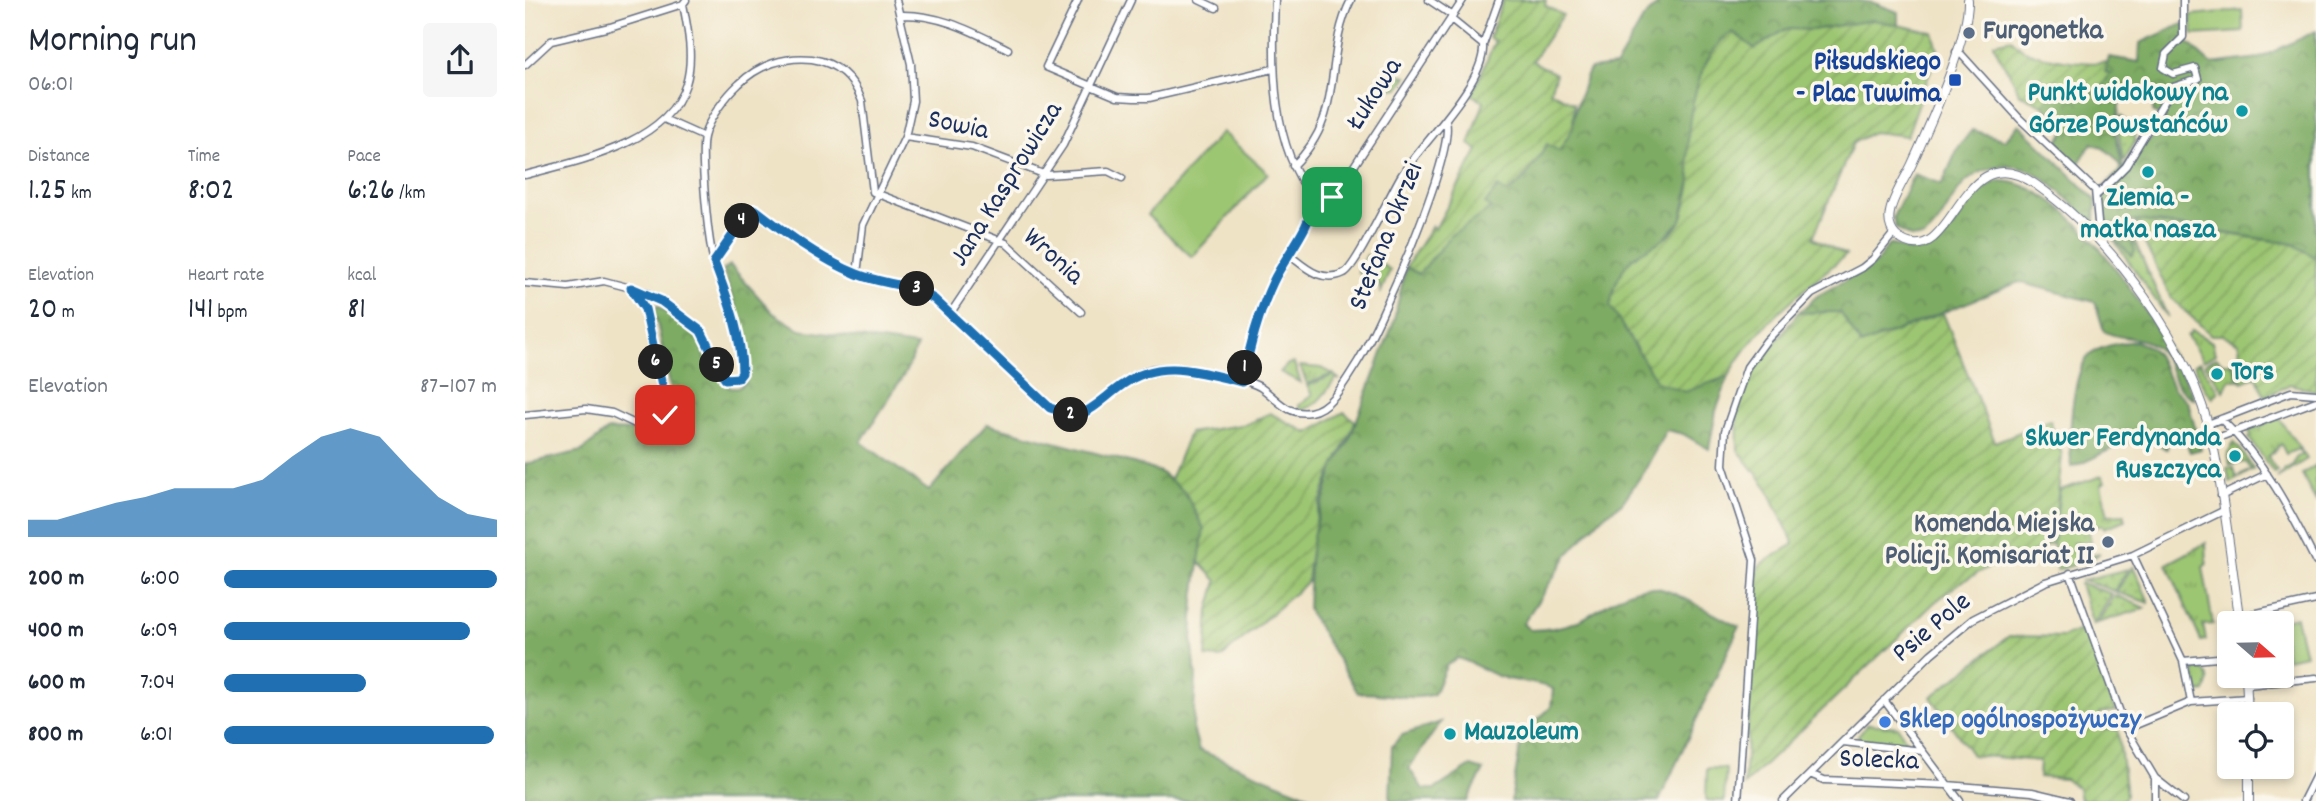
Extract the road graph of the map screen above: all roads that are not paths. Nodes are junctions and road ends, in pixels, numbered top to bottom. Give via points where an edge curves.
1 (896, 0) edge
2 (1078, 0) edge
3 (1131, 0) edge
4 (1199, 0) edge
5 (1275, 0) edge
6 (1351, 0) edge
7 (1429, 0) edge
8 (1464, 0) edge
9 (1499, 0) edge
10 (1968, 0) edge
11 (2183, 0) edge
12 (685, 2) edge
13 (1216, 8) dead end
14 (900, 15) junction
15 (1452, 17) junction
16 (1483, 45) junction
17 (1009, 49) dead end
18 (1956, 52) junction
19 (525, 65) edge
20 (1273, 69) junction
21 (1091, 88) junction
22 (666, 120) junction
23 (1446, 121) junction
24 (704, 137) junction
25 (905, 137) junction
26 (1293, 166) junction
27 (525, 175) edge
28 (1046, 175) junction
29 (1122, 178) dead end
30 (2098, 194) junction
31 (877, 195) junction
32 (1314, 199) junction
33 (1894, 233) junction
34 (2096, 236) junction
35 (998, 242) junction
36 (1288, 254) junction
37 (714, 262) junction
38 (857, 274) junction
39 (525, 283) edge
40 (631, 288) junction
41 (1081, 312) dead end
42 (950, 314) junction
43 (1242, 382) junction
44 (2316, 394) edge
45 (2316, 401) edge
46 (525, 415) edge
47 (2221, 419) junction
48 (2208, 425) junction
49 (2232, 430) junction
50 (2212, 440) junction
51 (2267, 474) junction
52 (2221, 496) junction
53 (2223, 511) junction
54 (2133, 555) junction
55 (2316, 562) edge
56 (2070, 573) junction
57 (2316, 600) edge
58 (2238, 611) edge
59 (2274, 611) edge
60 (2217, 658) edge
61 (2183, 661) junction
62 (2316, 678) edge
63 (2294, 679) edge
64 (2247, 688) edge
65 (2248, 698) junction
66 (1884, 699) junction
67 (2191, 702) junction
68 (2248, 702) edge
69 (2126, 729) junction
70 (1843, 742) junction
71 (1922, 751) junction
72 (1810, 774) junction
73 (2316, 775) edge
74 (2155, 778) junction
75 (2249, 779) edge
76 (1947, 785) junction
77 (1738, 801) edge
78 (1783, 801) edge
79 (1960, 801) edge
80 (2070, 801) edge
81 (2155, 801) edge
82 (2184, 801) edge
83 (2249, 801) edge
84 (2304, 801) edge

1 - 14 street
2 - 21 street via 1046,67
3 - 21 street, Jana Kasprowicza
4 - 13 street
5 - 20 street
6 - 26 street via 1341,30 1328,114
7 - 15 street
8 - 15 street, Łukowa
9 - 16 street
10 - 18 street
11 - 30 street via 2183,37 2166,54 2163,68 2173,74 2196,68 2198,79 2177,84 2167,93 2120,174
12 - 19 street via 599,31 551,41
12 - 22 street via 688,71 680,98
14 - 17 street via 926,14
14 - 25 street via 913,82
15 - 16 street
15 - 32 street, Łukowa via 1339,188 1332,197
16 - 23 street via 1474,76
18 - 30 street
18 - 33 street via 1931,121 1892,204 1889,219
20 - 21 street via 1149,98 1117,97
20 - 26 street
21 - 28 street, Jana Kasprowicza
22 - 24 street
22 - 27 street via 587,159
23 - 36 street, Stefana Okrzei via 1403,174 1350,269 1321,277
23 - 43 street, Stefana Okrzei via 1433,189 1358,362 1328,404 1308,413 1283,407 1261,387
24 - 31 street via 723,101 750,74 783,60 824,62 844,72 862,101 870,183
24 - 37 street
25 - 28 street, Sowia via 972,147
25 - 31 street
26 - 32 street
28 - 29 street, Sowia via 1108,171
28 - 35 street, Jana Kasprowicza
30 - 34 street
31 - 35 street, Wronia
31 - 38 street via 863,225
32 - 36 street via 1311,214
33 - 34 street via 1909,244 1932,240 1974,184 2011,174 2033,183
33 - 77 street via 1862,268 1812,294 1785,319 1747,367 1721,449 1754,560
34 - 48 street via 2163,327
35 - 41 street, Wronia via 1006,243
35 - 42 street, Jana Kasprowicza
36 - 43 street via 1263,303
37 - 38 street via 750,210 756,210 813,251
37 - 40 street via 732,310 742,362 738,378 725,379 701,331 661,301
38 - 42 street via 917,289
39 - 40 street via 568,287 604,281
40 - 46 street via 649,321 666,407 662,420 646,429 597,411
42 - 43 street via 1050,408 1066,415 1086,412 1134,376 1151,369 1173,366
44 - 47 street via 2291,392
45 - 49 street
47 - 48 street
47 - 49 street
48 - 50 street
49 - 50 street
49 - 51 street
50 - 52 street
51 - 52 street
51 - 55 street
52 - 53 street
53 - 54 street, Psie Pole
53 - 58 street
54 - 56 street, Psie Pole
54 - 61 street
56 - 66 street, Psie Pole via 1973,619
56 - 69 street
57 - 59 street
60 - 61 street
61 - 67 street
62 - 63 street
64 - 65 street
65 - 67 street
65 - 68 street
66 - 70 street, Psie Pole
66 - 71 street
67 - 69 street
69 - 74 street
70 - 71 street
70 - 72 street, Psie Pole
71 - 76 street
72 - 76 street, Solecka via 1824,780
72 - 78 street, Psie Pole
73 - 84 street
74 - 81 street
74 - 82 street
75 - 83 street
76 - 79 street
76 - 80 street, Solecka via 2032,792

